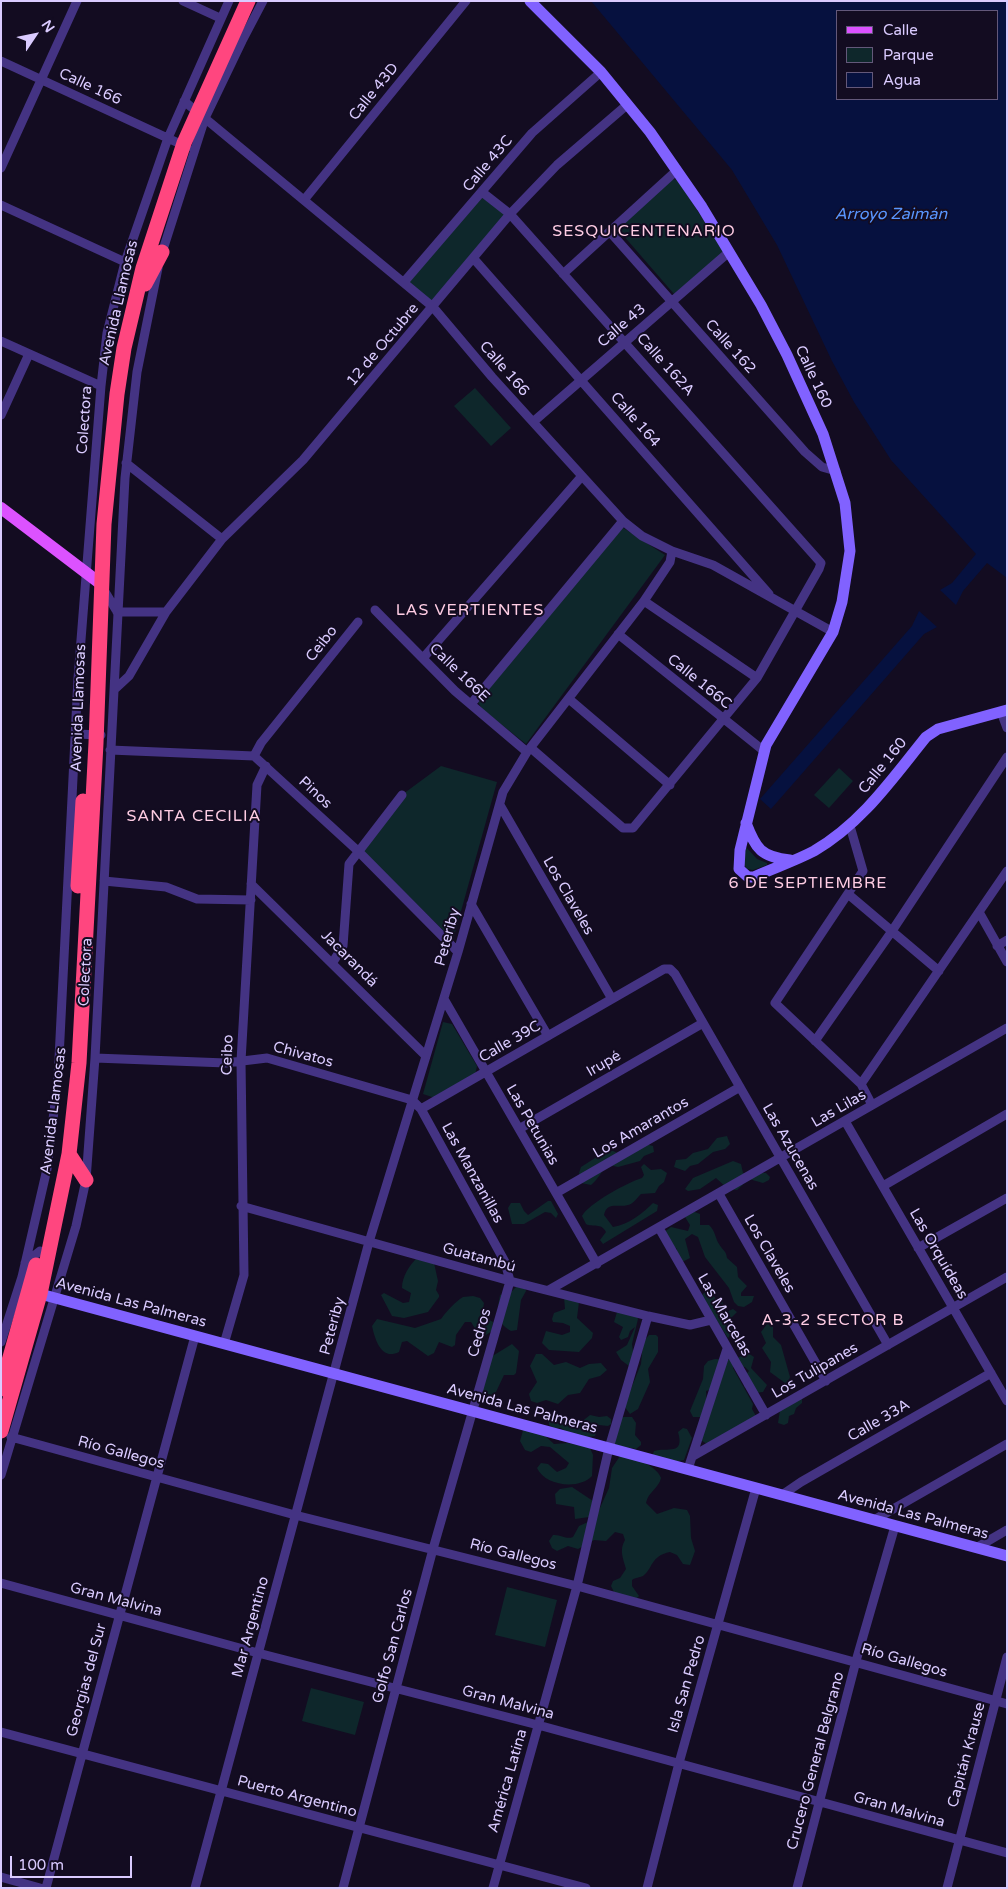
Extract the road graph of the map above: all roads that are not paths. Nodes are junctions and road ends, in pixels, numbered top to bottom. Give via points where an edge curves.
1 (77, 1) edge
2 (183, 1) edge
3 (229, 1) edge
4 (239, 1) edge
5 (248, 1) edge
6 (263, 1) edge
7 (466, 1) edge
8 (530, 1) edge
9 (220, 18) junction
10 (1, 61) edge
11 (601, 72) junction
12 (42, 80) junction
13 (628, 104) junction
14 (195, 109) junction
15 (180, 144) junction
16 (1, 168) edge
17 (676, 171) junction
18 (482, 192) junction
19 (304, 200) junction
20 (1, 205) edge
21 (510, 214) junction
22 (610, 232) junction
23 (162, 252) junction
24 (729, 252) junction
25 (474, 259) junction
26 (125, 262) junction
27 (564, 274) junction
28 (404, 282) junction
29 (671, 301) junction
30 (135, 303) junction
31 (433, 307) junction
32 (1, 340) edge
33 (625, 341) junction
34 (30, 354) junction
35 (582, 381) junction
36 (101, 386) junction
37 (1, 415) edge
38 (533, 422) junction
39 (126, 463) junction
40 (836, 471) junction
41 (582, 476) junction
42 (1, 508) edge
43 (623, 521) junction
44 (222, 540) junction
45 (672, 551) junction
46 (93, 579) junction
47 (644, 600) junction
48 (775, 600) junction
49 (374, 610) dead end
50 (117, 612) junction
51 (166, 612) junction
52 (796, 612) junction
53 (358, 622) dead end
54 (832, 632) junction
55 (618, 634) junction
56 (424, 658) junction
57 (757, 678) junction
58 (115, 689) junction
59 (569, 699) junction
60 (471, 704) junction
61 (1004, 711) edge
62 (723, 719) junction
63 (1007, 728) edge
64 (89, 737) junction
65 (110, 750) junction
66 (530, 750) junction
67 (764, 751) junction
68 (254, 756) junction
69 (1007, 757) edge
70 (266, 766) junction
71 (670, 785) junction
72 (402, 795) dead end
73 (500, 805) junction
74 (746, 823) junction
75 (850, 826) junction
76 (359, 852) junction
77 (792, 860) junction
78 (1007, 870) edge
79 (104, 881) junction
80 (251, 884) junction
81 (848, 894) junction
82 (251, 900) junction
83 (471, 904) junction
84 (979, 912) junction
85 (892, 931) junction
86 (1007, 940) edge
87 (997, 946) junction
88 (458, 952) junction
89 (333, 962) junction
90 (1007, 962) edge
91 (664, 969) joint
92 (939, 971) junction
93 (68, 987) junction
94 (444, 999) junction
95 (612, 999) junction
96 (703, 1023) junction
97 (1007, 1028) edge
98 (548, 1036) junction
99 (815, 1040) junction
100 (426, 1056) junction
101 (95, 1058) junction
102 (241, 1061) junction
103 (486, 1072) junction
104 (861, 1084) junction
105 (740, 1087) junction
106 (412, 1100) junction
107 (872, 1105) junction
108 (421, 1109) junction
109 (1007, 1114) edge
110 (845, 1121) junction
111 (519, 1129) junction
112 (69, 1154) junction
113 (781, 1158) junction
114 (86, 1180) junction
115 (882, 1186) junction
116 (556, 1193) junction
117 (718, 1194) junction
118 (1007, 1198) edge
119 (241, 1206) junction
120 (659, 1228) junction
121 (369, 1242) junction
122 (918, 1248) junction
123 (40, 1250) junction
124 (25, 1263) junction
125 (596, 1264) junction
126 (1007, 1277) edge
127 (510, 1280) junction
128 (549, 1290) junction
129 (29, 1291) junction
130 (55, 1298) junction
131 (953, 1308) junction
132 (648, 1316) junction
133 (710, 1320) junction
134 (27, 1321) junction
135 (195, 1336) junction
136 (1, 1342) edge
137 (224, 1344) junction
138 (888, 1345) junction
139 (727, 1349) junction
140 (990, 1373) junction
141 (334, 1374) junction
142 (826, 1380) junction
143 (1, 1389) edge
144 (1007, 1401) edge
145 (473, 1411) junction
146 (766, 1415) junction
147 (6, 1434) edge
148 (1007, 1444) edge
149 (609, 1448) junction
150 (693, 1456) junction
151 (688, 1469) junction
152 (1, 1474) edge
153 (156, 1477) junction
154 (756, 1488) junction
155 (782, 1495) junction
156 (295, 1515) junction
157 (874, 1520) junction
158 (895, 1526) junction
159 (1007, 1530) edge
160 (976, 1548) junction
161 (432, 1549) junction
162 (1007, 1556) edge
163 (1, 1583) edge
164 (577, 1586) junction
165 (120, 1615) junction
166 (717, 1626) junction
167 (258, 1653) junction
168 (1007, 1657) edge
169 (856, 1661) junction
170 (397, 1688) junction
171 (996, 1700) junction
172 (1007, 1704) edge
173 (538, 1725) junction
174 (1, 1732) edge
175 (81, 1754) junction
176 (679, 1763) junction
177 (221, 1792) junction
178 (821, 1802) junction
179 (360, 1828) junction
180 (959, 1841) junction
181 (1007, 1853) edge
182 (499, 1864) junction
183 (1, 1878) edge
184 (40, 1888) edge
185 (46, 1888) edge
186 (196, 1888) edge
187 (343, 1888) edge
188 (493, 1888) edge
189 (586, 1888) edge
190 (647, 1888) edge
191 (797, 1888) edge
192 (947, 1888) edge

1 - 12 street
2 - 9 street
3 - 9 street
4 - 14 highway, Avenida Llamosas
5 - 14 highway, Avenida Llamosas
6 - 14 street via 242,41
7 - 19 street, Calle 43D
8 - 11 main road, Calle 160
9 - 14 street
10 - 12 street, Calle 166
11 - 13 main road, Calle 160
11 - 18 street, Calle 43C via 532,133
12 - 15 street, Calle 166
12 - 16 street
13 - 17 main road, Calle 160
13 - 21 street, 12 de Octubre via 557,165
14 - 15 highway, Avenida Llamosas
14 - 19 street, Calle 166
15 - 23 street
15 - 26 street, Colectora
15 - 30 highway, Avenida Llamosas via 142,268
15 - 46 highway, Avenida Llamosas via 148,218 134,265 108,390
17 - 22 street
17 - 24 main road, Calle 160
18 - 21 street, Calle 162A
18 - 28 street, Calle 43C
19 - 28 street, Calle 166
20 - 26 street
21 - 25 street, 12 de Octubre
21 - 27 street, Calle 162A
22 - 27 street
22 - 29 street, Calle 162
23 - 30 highway
23 - 39 street via 144,331
24 - 29 street, Calle 43
24 - 40 main road, Calle 160 via 791,364
25 - 31 street, 12 de Octubre
25 - 35 street, Calle 164
26 - 36 street, Colectora via 107,333
27 - 33 street, Calle 162A
28 - 31 street, Calle 166
29 - 33 street, Calle 43
29 - 40 street, Calle 162 via 805,452 822,467
30 - 46 highway, Avenida Llamosas via 117,394 104,524
31 - 38 street, Calle 166
31 - 44 street, 12 de Octubre via 303,460
32 - 34 street
33 - 35 street, Calle 43
33 - 52 street, Calle 162A via 821,563
34 - 36 street
34 - 37 street
35 - 38 street, Calle 43
35 - 48 street, Calle 164
36 - 46 street, Colectora
38 - 41 street, Calle 166
39 - 44 street
39 - 50 street, Colectora
40 - 54 main road, Calle 160 via 845,503 850,551 842,602
41 - 43 street, Calle 166
41 - 56 street
42 - 46 main road
43 - 45 street, Calle 166 via 642,536
43 - 60 street
44 - 51 street, 12 de Octubre
45 - 47 street, Peteriby via 670,562
45 - 48 street, Calle 166 via 713,565
46 - 50 street, Colectora via 108,593
46 - 64 highway, Avenida Llamosas
47 - 55 street, Peteriby
47 - 57 street
48 - 52 street, Calle 166
49 - 56 street, Calle 166E
50 - 51 street
50 - 58 street, Colectora
51 - 58 street, 12 de Octubre via 129,676
52 - 54 street, Calle 166
52 - 57 street
53 - 68 street, Ceibo
54 - 67 main road, Calle 160
55 - 59 street, Peteriby
55 - 62 street, Calle 166C
56 - 60 street, Calle 166E
57 - 62 street
58 - 64 street, Colectora
59 - 66 street, Peteriby
59 - 71 street
60 - 66 street, Calle 166E
61 - 63 street
61 - 75 main road, Calle 160 via 938,729 926,737
62 - 67 street, Calle 166C
62 - 71 street
64 - 65 street, Colectora
64 - 93 highway, Avenida Llamosas
64 - 112 highway, Avenida Llamosas via 79,1063
65 - 68 street
65 - 79 street, Colectora
66 - 71 street, Calle 166E via 623,828 633,828
66 - 73 street, Peteriby via 508,780
67 - 74 main road, Calle 160
68 - 70 street, Pinos
69 - 85 street
70 - 76 street, Pinos
70 - 80 street, Ceibo via 257,785
72 - 76 street
73 - 83 street, Peteriby
73 - 95 street, Los Claveles
74 - 77 main road via 762,853
74 - 77 main road, Calle 160 via 738,863 743,873 754,877
75 - 77 main road, Calle 160 via 812,852
75 - 81 street via 862,871
76 - 88 street, Pinos
76 - 89 street via 349,864 343,946
78 - 84 street
79 - 82 street via 160,886 197,898
79 - 101 street, Colectora
80 - 82 street, Ceibo
80 - 89 street, Jacarandá
81 - 85 street
81 - 99 street via 775,1003
82 - 102 street, Ceibo
83 - 88 street, Peteriby
83 - 98 street
84 - 87 street
84 - 92 street
85 - 92 street
85 - 99 street
86 - 87 street
87 - 90 street
88 - 94 street, Peteriby
89 - 100 street, Jacarandá
91 - 95 street, Calle 39C
91 - 96 street, Las Azucenas via 675,974
92 - 104 street
93 - 123 highway, Avenida Llamosas via 71,1057 61,1153
93 - 124 street, Colectora via 47,1169
94 - 100 street, Peteriby
94 - 103 street, Las Petunias
95 - 98 street, Calle 39C
96 - 105 street, Las Azucenas
96 - 111 street, Irupé
97 - 107 street, Las Lilas
98 - 103 street, Calle 39C
99 - 104 street
100 - 106 street, Peteriby
101 - 102 street, Chivatos
101 - 114 street, Colectora
102 - 106 street, Chivatos via 266,1058
102 - 119 street, Ceibo
103 - 108 street, Calle 39C
103 - 111 street, Las Petunias
104 - 107 street
105 - 113 street, Las Azucenas
105 - 116 street, Los Amarantos
106 - 108 street, Las Manzanillas
106 - 121 street, Peteriby
107 - 110 street, Las Lilas
108 - 127 street, Las Manzanillas via 505,1262
109 - 115 street
110 - 113 street, Las Lilas
110 - 115 street, Las Orquídeas
111 - 116 street, Las Petunias
112 - 114 highway
112 - 129 highway, Avenida Llamosas
113 - 117 street, Las Lilas
113 - 138 street, Las Azucenas
114 - 130 street, Colectora
115 - 122 street, Las Orquídeas
116 - 125 street, Las Petunias
117 - 120 street, Las Lilas
117 - 142 street, Los Claveles
118 - 122 street
119 - 121 street, Guatambú
119 - 137 street, Ceibo via 244,1274
120 - 125 street, Las Lilas
120 - 133 street, Las Marcelas
121 - 127 street, Guatambú
121 - 141 street, Peteriby
122 - 131 street, Las Orquídeas
123 - 124 street
123 - 129 highway, Avenida Llamosas
124 - 129 street, Colectora
125 - 128 street, Las Lilas
126 - 131 street, Los Tulipanes
127 - 128 street, Guatambú
127 - 145 street, Cedros
128 - 132 street, Guatambú
129 - 130 main road, Avenida Las Palmeras
129 - 134 highway, Avenida Llamosas
130 - 134 street, Colectora
130 - 135 main road, Avenida Las Palmeras
131 - 138 street, Los Tulipanes
131 - 140 street, Las Orquídeas
132 - 133 street, Guatambú via 690,1325
132 - 149 street, América Latina
133 - 139 street, Las Marcelas
134 - 136 street, Colectora
134 - 143 highway, Avenida Llamosas
134 - 147 highway, Avenida Llamosas
135 - 137 main road, Avenida Las Palmeras
135 - 153 street, Georgias del Sur
137 - 141 main road, Avenida Las Palmeras
138 - 142 street, Los Tulipanes
139 - 146 street, Las Marcelas
139 - 150 street
140 - 144 street, Las Orquídeas
140 - 155 street, Calle 33A
141 - 145 main road, Avenida Las Palmeras
141 - 156 street, Mar Argentino
142 - 146 street, Los Tulipanes
145 - 149 main road, Avenida Las Palmeras
145 - 161 street, Golfo San Carlos
146 - 150 street, Los Tulipanes
147 - 152 street
147 - 153 street, Río Gallegos
148 - 157 street
149 - 151 main road, Avenida Las Palmeras
149 - 164 street, América Latina
150 - 151 street
151 - 154 main road, Avenida Las Palmeras
153 - 156 street, Río Gallegos
153 - 165 street, Georgias del Sur
154 - 155 main road, Avenida Las Palmeras
154 - 166 street, Isla San Pedro
155 - 157 main road, Avenida Las Palmeras
156 - 161 street, Río Gallegos
156 - 167 street, Mar Argentino
157 - 158 main road, Avenida Las Palmeras
158 - 160 main road, Avenida Las Palmeras
158 - 169 street, Crucero General Belgrano
159 - 160 street
160 - 162 main road, Avenida Las Palmeras
161 - 164 street, Río Gallegos
161 - 170 street, Golfo San Carlos
163 - 165 street, Gran Malvina
164 - 166 street, Río Gallegos
164 - 173 street, América Latina
165 - 167 street, Gran Malvina
165 - 175 street, Georgias del Sur
166 - 169 street, Río Gallegos
166 - 176 street, Isla San Pedro
167 - 170 street, Gran Malvina
167 - 177 street, Mar Argentino
168 - 171 street, Capitán Krause
169 - 171 street, Río Gallegos
169 - 178 street, Crucero General Belgrano
170 - 173 street, Gran Malvina
170 - 179 street, Golfo San Carlos
171 - 172 street, Río Gallegos
171 - 180 street, Capitán Krause
173 - 176 street, Gran Malvina
173 - 182 street, América Latina
174 - 175 street, Puerto Argentino
175 - 177 street, Puerto Argentino
175 - 185 street, Georgias del Sur
176 - 178 street, Gran Malvina
176 - 190 street, Isla San Pedro
177 - 179 street, Puerto Argentino
177 - 186 street, Mar Argentino
178 - 180 street, Gran Malvina
178 - 191 street, Crucero General Belgrano
179 - 182 street, Puerto Argentino
179 - 187 street, Golfo San Carlos
180 - 181 street, Gran Malvina
180 - 192 street, Capitán Krause
182 - 188 street, América Latina
182 - 189 street, Puerto Argentino
183 - 184 street

